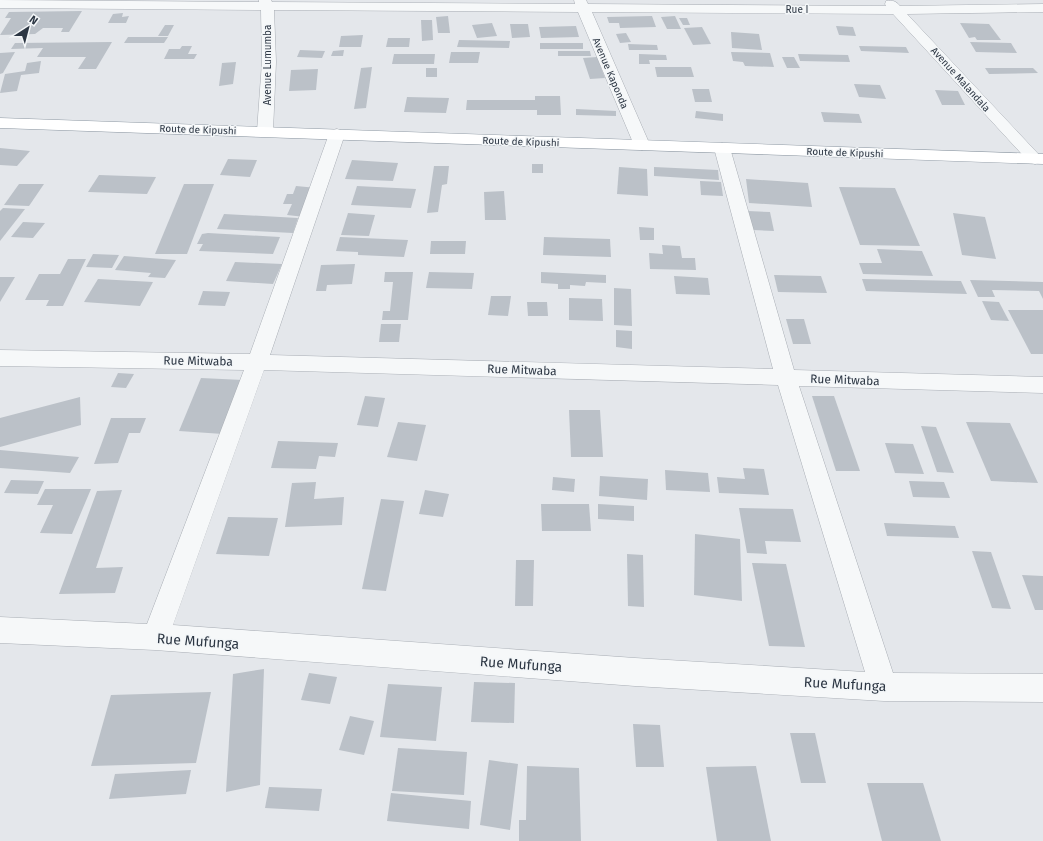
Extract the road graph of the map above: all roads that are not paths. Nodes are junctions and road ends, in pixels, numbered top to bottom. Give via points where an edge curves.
1 (266, 3) edge
2 (0, 4) edge
3 (582, 4) edge
4 (892, 5) edge
5 (1043, 8) edge
6 (0, 123) edge
7 (265, 131) junction
8 (337, 134) junction
9 (642, 145) junction
10 (722, 148) junction
11 (1039, 159) edge
12 (0, 358) edge
13 (257, 362) junction
14 (786, 378) junction
15 (1043, 385) edge
16 (0, 630) edge
17 (155, 637) junction
18 (884, 687) junction
19 (1043, 688) edge

1 - 2 street, Rue I
1 - 3 street, Rue I
1 - 7 street, Avenue Lumumba via 269,62
3 - 4 street, Rue I
3 - 9 street, Avenue Kaponda
4 - 5 street, Rue I
4 - 11 street, Avenue Malandala
6 - 7 highway, Route de Kipushi
7 - 8 highway, Route de Kipushi
8 - 9 highway, Route de Kipushi
8 - 13 street
9 - 10 highway, Route de Kipushi
10 - 11 highway, Route de Kipushi
10 - 14 street
12 - 13 street, Rue Mitwaba
13 - 14 street, Rue Mitwaba
13 - 17 street
14 - 15 street, Rue Mitwaba
14 - 18 street
16 - 17 street, Rue Mufunga
17 - 18 street, Rue Mufunga via 635,672
18 - 19 street, Rue Mufunga

